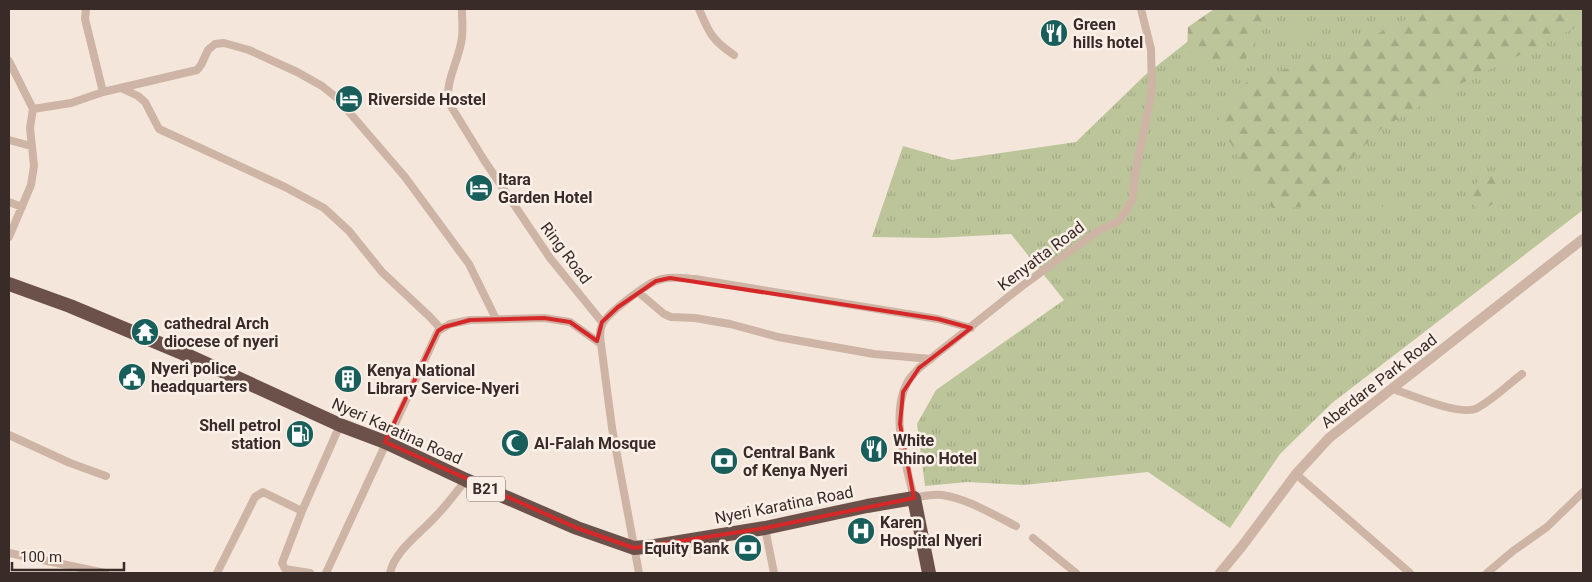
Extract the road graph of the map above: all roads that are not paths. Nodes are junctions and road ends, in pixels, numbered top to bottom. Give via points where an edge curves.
1 (86, 9) edge
2 (462, 9) edge
3 (700, 9) edge
4 (1141, 9) edge
5 (734, 55) dead end
6 (9, 61) edge
7 (121, 88) junction
8 (103, 92) junction
9 (33, 109) junction
10 (9, 140) edge
11 (31, 146) junction
12 (9, 202) edge
13 (22, 207) junction
14 (9, 237) edge
15 (1583, 239) edge
16 (9, 284) edge
17 (638, 292) junction
18 (496, 319) junction
19 (602, 322) junction
20 (971, 328) junction
21 (440, 329) junction
22 (600, 344) junction
23 (931, 359) junction
24 (1522, 374) dead end
25 (1393, 389) junction
26 (340, 425) junction
27 (9, 435) edge
28 (386, 442) junction
29 (1296, 474) junction
30 (106, 476) dead end
31 (466, 480) junction
32 (1583, 492) edge
33 (914, 498) junction
34 (302, 511) junction
35 (1016, 526) dead end
36 (765, 528) junction
37 (1033, 538) dead end
38 (634, 548) junction
39 (9, 553) edge
40 (105, 573) edge
41 (217, 573) edge
42 (310, 573) edge
43 (326, 573) edge
44 (390, 573) edge
45 (639, 573) edge
46 (774, 573) edge
47 (929, 573) edge
48 (1076, 573) edge
49 (1220, 573) edge
50 (1410, 573) edge
51 (1488, 573) edge

1 - 8 street via 85,19
2 - 19 street, Ring Road via 462,36 447,96 449,104 550,258
3 - 5 street via 710,35
4 - 20 street, Kenyatta Road via 1151,49 1152,91 1132,201 1119,221 1098,231
6 - 9 street
7 - 8 street
7 - 18 street via 197,70 208,50 215,44 224,43 249,50 322,86 337,98 405,177 470,264
7 - 21 street via 145,102 159,129 285,186 324,208
8 - 9 street via 71,103
9 - 11 street
10 - 11 street
11 - 13 street via 34,166
12 - 13 street
13 - 14 street
15 - 25 street, Aberdare Park Road
16 - 26 highway, Nyeri Karatina Road / B21 via 159,343
17 - 19 street
17 - 20 street via 656,281 695,279 938,319
17 - 23 street via 671,317 730,324 778,337 874,354
18 - 21 street via 470,320
18 - 22 street via 544,318 570,322
19 - 22 street
20 - 23 street, Kenyatta Road
21 - 28 street
22 - 38 street
23 - 33 street, Kenyatta Road via 907,381 901,401 900,424
24 - 25 street via 1480,406 1468,410 1436,404
25 - 29 street, Aberdare Park Road via 1329,438
26 - 28 highway, Nyeri Karatina Road / B21
26 - 34 street
27 - 30 street
28 - 31 highway, Nyeri Karatina Road / B21
28 - 43 street
29 - 49 street, Aberdare Park Road
29 - 50 street
31 - 38 highway, Nyeri Karatina Road / B21 via 577,528
31 - 44 street via 402,550
32 - 51 street via 1547,527
33 - 35 street via 930,495 954,498
33 - 36 highway, Nyeri Karatina Road / B21
33 - 47 highway
34 - 41 street via 259,493
34 - 42 street via 282,563 285,569
36 - 38 highway, Nyeri Karatina Road / B21
36 - 46 street
37 - 48 street
38 - 45 street
39 - 40 street

